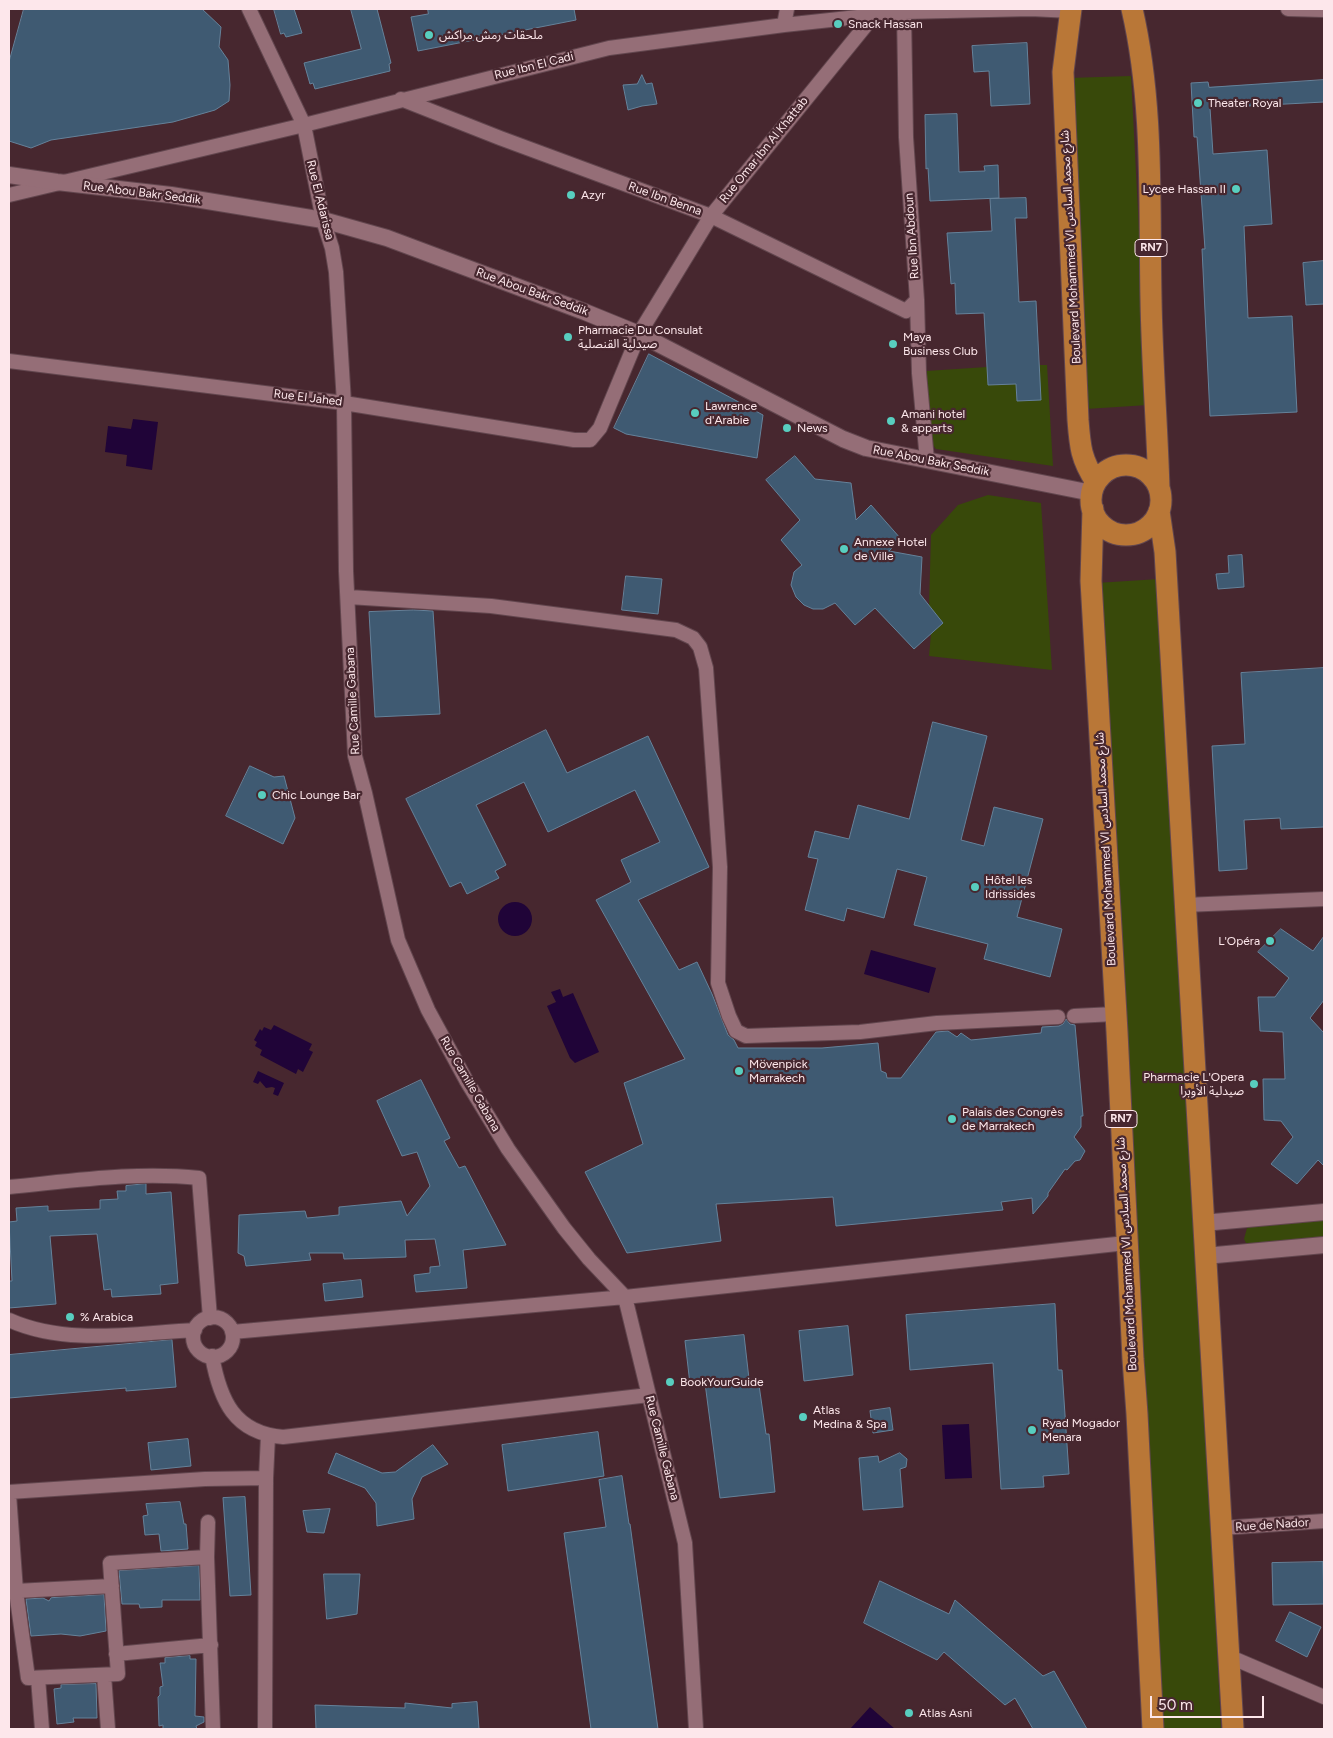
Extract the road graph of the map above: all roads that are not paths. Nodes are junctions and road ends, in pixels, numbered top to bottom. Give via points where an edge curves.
1 (250, 9) edge
2 (787, 9) edge
3 (1132, 9) edge
4 (1142, 9) edge
5 (1288, 9) edge
6 (1071, 10) edge
7 (1324, 10) edge
8 (904, 12) junction
9 (875, 14) junction
10 (784, 25) junction
11 (401, 99) junction
12 (304, 125) junction
13 (9, 175) edge
14 (57, 182) junction
15 (9, 195) edge
16 (711, 216) junction
17 (322, 220) junction
18 (917, 300) junction
19 (640, 334) junction
20 (9, 361) edge
21 (344, 402) junction
22 (600, 428) joint
23 (927, 460) junction
24 (1159, 488) junction
25 (1094, 495) junction
26 (1159, 511) junction
27 (348, 597) junction
28 (1324, 899) edge
29 (1185, 905) junction
30 (1115, 1014) junction
31 (1074, 1016) dead end
32 (1058, 1017) dead end
33 (9, 1187) edge
34 (1324, 1212) edge
35 (1203, 1223) junction
36 (1126, 1243) junction
37 (1324, 1245) edge
38 (1205, 1256) junction
39 (625, 1297) junction
40 (210, 1318) junction
41 (9, 1320) edge
42 (195, 1330) junction
43 (232, 1332) junction
44 (212, 1356) junction
45 (649, 1395) junction
46 (268, 1436) junction
47 (266, 1478) junction
48 (9, 1493) edge
49 (1324, 1521) edge
50 (208, 1522) dead end
51 (1221, 1528) junction
52 (207, 1556) junction
53 (112, 1586) junction
54 (16, 1591) junction
55 (211, 1645) junction
56 (116, 1654) junction
57 (1228, 1656) junction
58 (104, 1675) junction
59 (38, 1678) junction
60 (1324, 1697) edge
61 (42, 1729) edge
62 (108, 1729) edge
63 (213, 1729) edge
64 (265, 1729) edge
65 (696, 1729) edge
66 (1152, 1729) edge
67 (1233, 1729) edge

1 - 12 street, Rue El Adarissa
2 - 10 street
3 - 4 street
3 - 24 main road, RN7 via 1144,67 1151,187 1151,300
5 - 7 street
6 - 8 street, Rue Ibn El Cadi
6 - 25 main road, Boulevard Mohammed VI شارع محمد السادس via 1063,72 1078,420 1081,452
8 - 9 street, Rue Ibn El Cadi
8 - 18 street, Rue Ibn Abdoun via 906,137
9 - 10 street, Rue Ibn El Cadi
9 - 16 street, Rue Omar Ibn Al Khattab
10 - 11 street, Rue Ibn El Cadi via 609,48
11 - 12 street, Rue Ibn El Cadi
11 - 16 street, Rue Ibn Benna
12 - 14 street, Rue Ibn El Cadi
12 - 17 street, Rue El Adarissa
13 - 14 street, Rue Abou Bakr Seddik
14 - 15 street, Rue Ibn El Cadi
14 - 17 street, Rue Abou Bakr Seddik via 171,195
16 - 18 street, Rue Ibn Benna via 906,311
16 - 19 street, Rue Omar Ibn Al Khattab
17 - 19 street, Rue Abou Bakr Seddik via 388,238
17 - 21 street, Rue El Adarissa via 336,272
18 - 23 street, Rue Ibn Abdoun via 919,373
19 - 22 street, Rue Omar Ibn Al Khattab
19 - 23 street, Rue Abou Bakr Seddik via 849,442 876,451
20 - 21 street, Rue El Jahed
21 - 22 street, Rue El Jahed via 574,440 590,440
21 - 27 street, Rue Camille Gabana
23 - 25 street, Rue Abou Bakr Seddik
24 - 25 main road via 1146,472 1126,465 1102,474
24 - 26 main road, RN7
25 - 26 main road via 1098,520 1107,528 1125,534 1148,526
25 - 30 main road, Boulevard Mohammed VI شارع محمد السادس / RN7 via 1091,581
26 - 29 main road, RN7 via 1165,552
27 - 32 street via 491,606 676,630 693,638 704,658 710,711 720,867 718,983 736,1031 746,1036 860,1032 937,1023
27 - 39 street, Rue Camille Gabana via 355,756 398,940 428,1010 508,1149 564,1228
28 - 29 street
29 - 35 main road, RN7
30 - 31 street
30 - 36 main road, Boulevard Mohammed VI شارع محمد السادس / RN7
33 - 40 street via 148,1175 200,1178
34 - 35 street
35 - 38 main road, RN7
36 - 39 street
36 - 66 main road, Boulevard Mohammed VI شارع محمد السادس / RN7
37 - 38 street
38 - 51 main road, RN7
39 - 43 street
39 - 45 street, Rue Camille Gabana
40 - 42 street
40 - 43 street via 226,1322
41 - 42 street via 42,1332 81,1337
42 - 44 street via 194,1340 198,1349
43 - 44 street via 228,1350
44 - 46 street via 219,1386 230,1408 245,1425
45 - 46 street via 283,1437
45 - 65 street, Rue Camille Gabana via 685,1543
46 - 47 street
47 - 48 street via 205,1479
47 - 64 street
48 - 54 street
49 - 51 street, Rue de Nador
50 - 52 street
51 - 57 main road, RN7
52 - 53 street via 110,1563
52 - 55 street
53 - 54 street
53 - 56 street
54 - 59 street via 28,1678
55 - 56 street
55 - 63 street
56 - 58 street via 118,1674
57 - 60 street
57 - 67 main road, RN7
58 - 59 street
58 - 62 street
59 - 61 street

